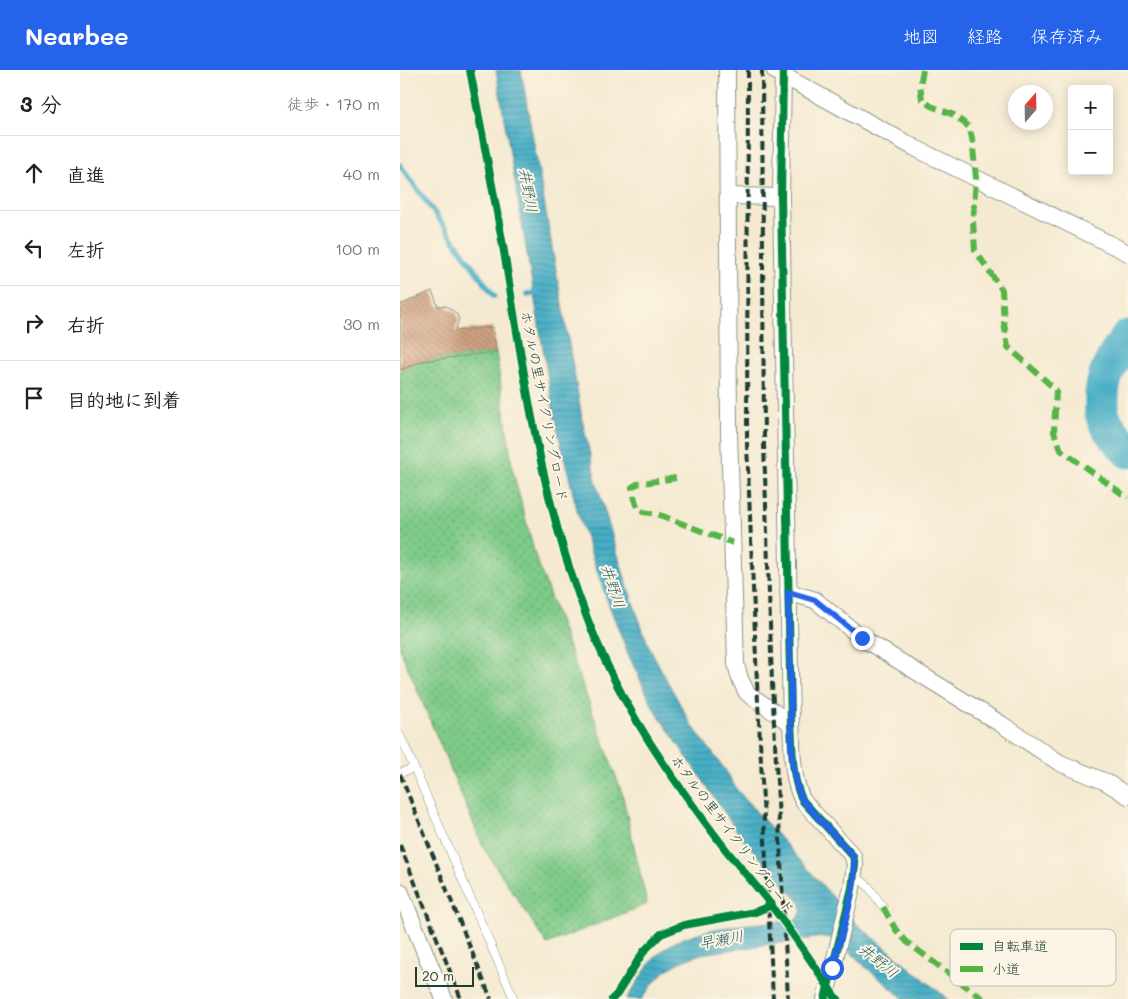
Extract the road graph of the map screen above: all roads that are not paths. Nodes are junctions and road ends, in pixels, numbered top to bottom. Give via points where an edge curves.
1 (727, 70) edge
2 (780, 72) edge
3 (728, 196) junction
4 (781, 197) junction
5 (1128, 253) edge
6 (788, 592) junction
7 (791, 724) junction
8 (400, 735) edge
9 (414, 768) junction
10 (400, 773) edge
11 (1128, 796) edge
12 (854, 882) junction
13 (400, 891) edge
14 (883, 907) dead end
15 (444, 999) edge
16 (514, 999) edge
17 (825, 999) edge

1 - 3 street
2 - 4 street
2 - 5 street via 915,148
3 - 4 street
3 - 7 street via 729,432 736,664 747,693
4 - 6 street
6 - 7 street
6 - 11 street via 815,600 862,638 1060,763 1106,782
7 - 12 street via 798,792 853,856
8 - 9 lane
9 - 10 lane
9 - 16 lane
12 - 14 lane via 869,886
12 - 17 street
13 - 15 street

